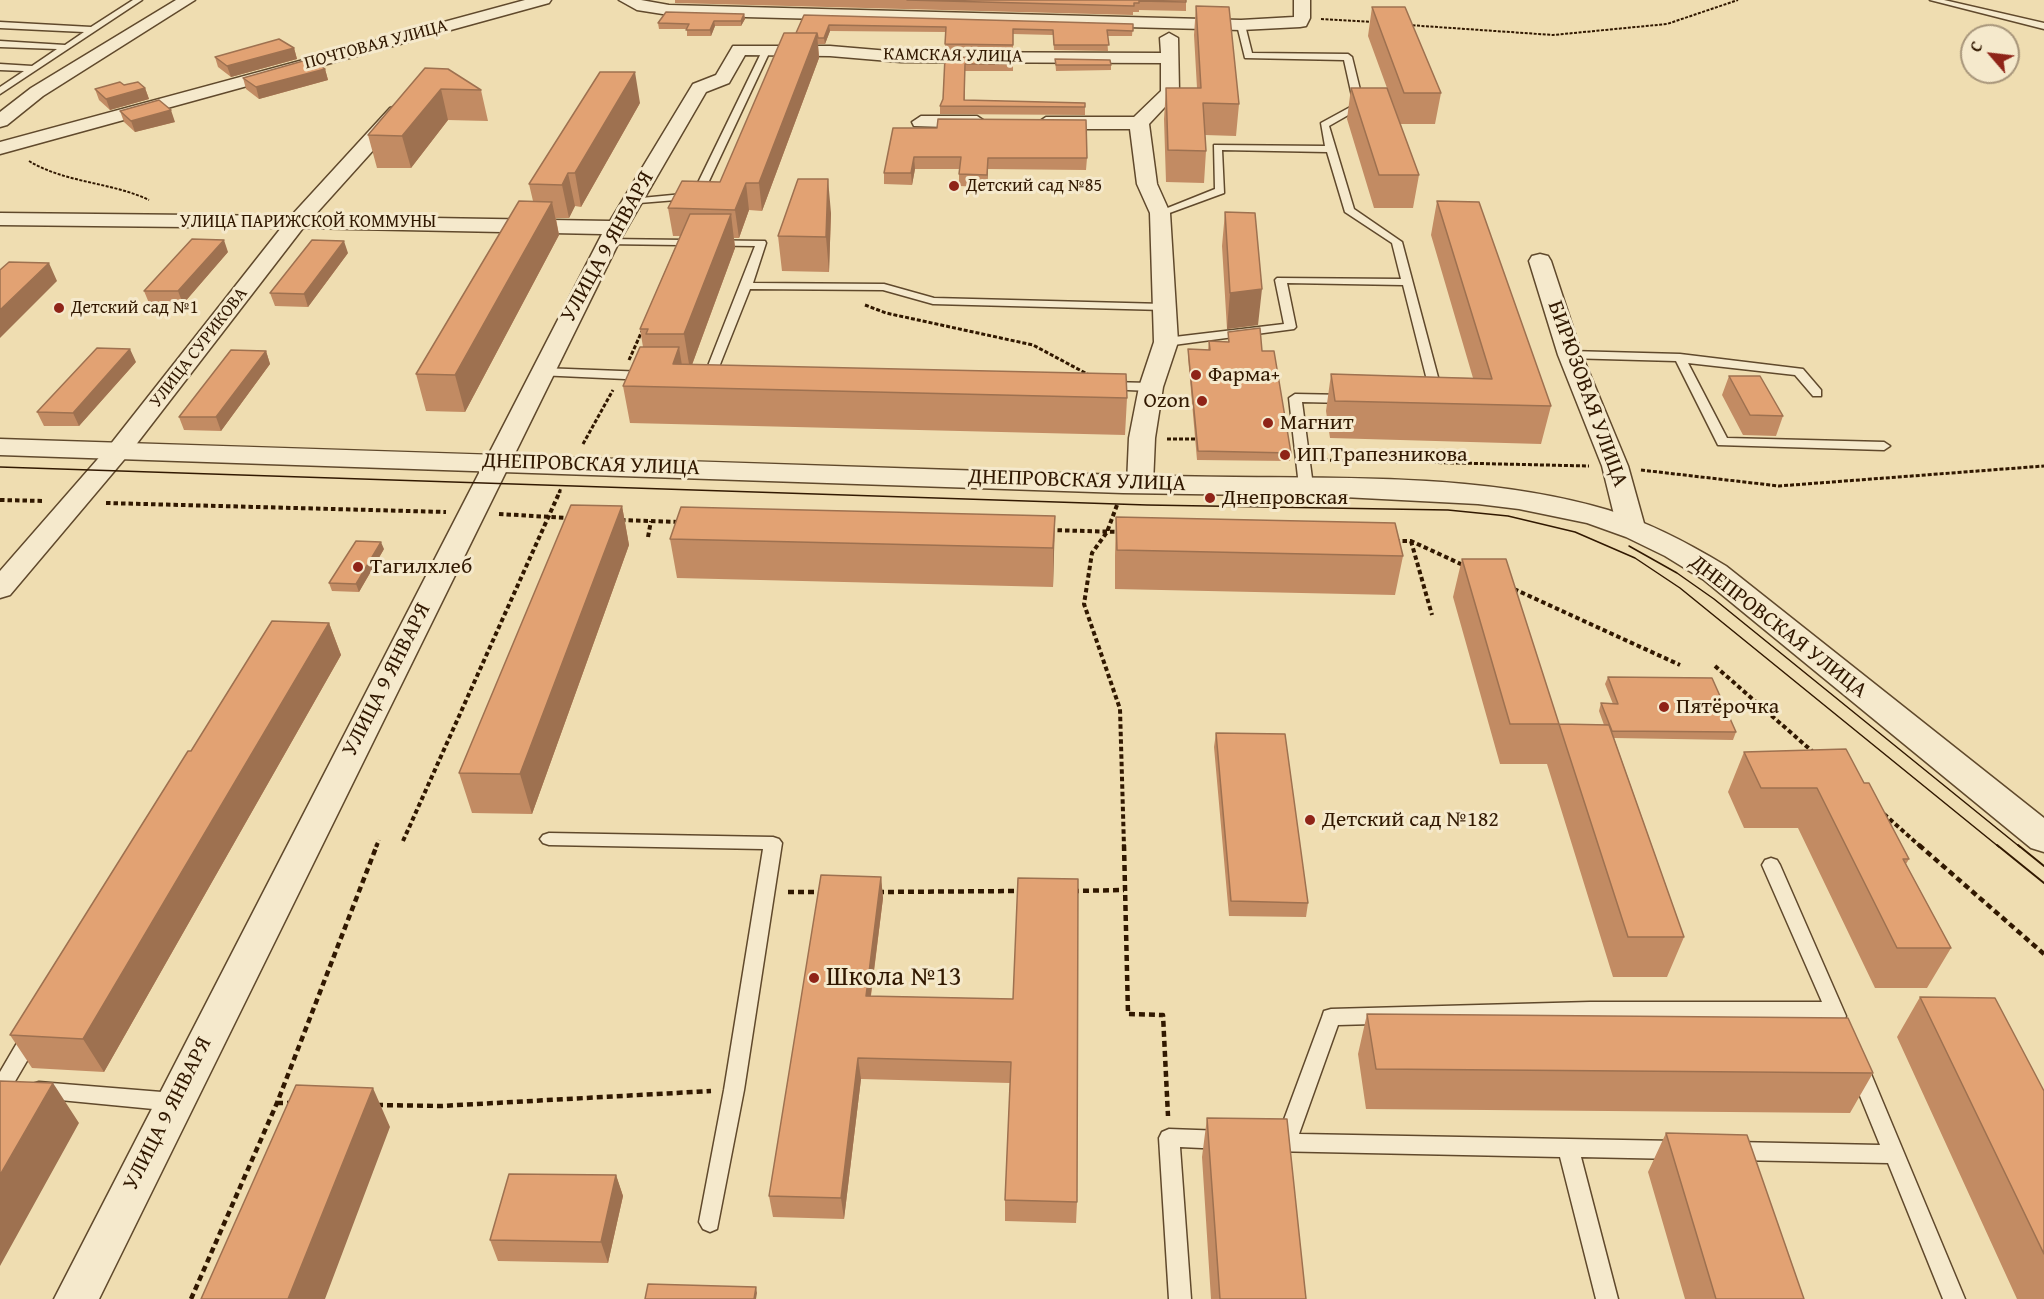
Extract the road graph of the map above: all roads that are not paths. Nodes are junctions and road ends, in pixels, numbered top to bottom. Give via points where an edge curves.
1 (138, 0) edge
2 (187, 0) edge
3 (543, 0) edge
4 (627, 0) edge
5 (1302, 0) edge
6 (1934, 0) edge
7 (1170, 23) junction
8 (0, 25) edge
9 (1241, 25) junction
10 (2044, 26) edge
11 (93, 30) junction
12 (0, 44) edge
13 (64, 47) junction
14 (753, 49) junction
15 (1168, 58) junction
16 (0, 68) edge
17 (33, 69) junction
18 (0, 82) edge
19 (12, 83) junction
20 (0, 91) edge
21 (401, 108) edge
22 (0, 121) edge
23 (921, 122) dead end
24 (1001, 122) edge
25 (1024, 123) edge
26 (1139, 123) junction
27 (2, 147) edge
28 (1331, 149) junction
29 (632, 202) junction
30 (1160, 213) junction
31 (0, 219) edge
32 (297, 222) junction
33 (612, 235) junction
34 (1540, 261) dead end
35 (1407, 282) junction
36 (746, 286) junction
37 (1164, 307) junction
38 (1166, 342) junction
39 (1570, 355) junction
40 (1680, 358) junction
41 (542, 372) junction
42 (666, 376) edge
43 (734, 376) edge
44 (1092, 381) edge
45 (1150, 387) junction
46 (1817, 393) dead end
47 (1354, 399) edge
48 (1426, 400) edge
49 (1884, 446) dead end
50 (0, 447) edge
51 (119, 450) junction
52 (496, 462) junction
53 (1305, 473) junction
54 (1132, 484) junction
55 (1631, 527) junction
56 (0, 590) edge
57 (2044, 838) edge
58 (549, 839) dead end
59 (1771, 865) dead end
60 (1834, 1010) junction
61 (38, 1026) edge
62 (1844, 1032) edge
63 (1852, 1054) edge
64 (0, 1088) edge
65 (174, 1102) junction
66 (1286, 1142) junction
67 (1568, 1148) junction
68 (1696, 1150) edge
69 (1719, 1150) edge
70 (1893, 1154) junction
71 (710, 1222) dead end
72 (76, 1299) edge
73 (1180, 1299) edge
74 (1606, 1299) edge
75 (1954, 1299) edge

1 - 11 lane
2 - 22 street via 47,86
3 - 27 street, ПОЧТОВАЯ УЛИЦА
4 - 7 street via 643,7 669,10
5 - 9 street via 1297,21
6 - 10 lane
7 - 9 street
7 - 15 street
8 - 11 lane
9 - 28 lane via 1248,56 1347,57 1359,106 1324,125
11 - 13 lane
12 - 13 lane
13 - 17 lane
14 - 15 street, КАМСКАЯ УЛИЦА via 901,57
14 - 29 street, УЛИЦА 9 ЯНВАРЯ via 723,79 699,88
14 - 29 lane via 697,196
15 - 26 street via 1170,92
16 - 17 lane
17 - 19 lane
18 - 19 lane
19 - 20 lane
21 - 32 street, УЛИЦА СУРИКОВА
23 - 24 street
25 - 26 street
26 - 30 street via 1147,184
28 - 30 lane via 1217,147 1220,191
28 - 35 lane via 1348,210 1397,242
29 - 33 street, УЛИЦА 9 ЯНВАРЯ
30 - 37 street
31 - 32 street, УЛИЦА ПАРИЖСКОЙ КОММУНЫ
32 - 33 street, УЛИЦА ПАРИЖСКОЙ КОММУНЫ
32 - 51 street, УЛИЦА СУРИКОВА
33 - 36 lane via 761,243
33 - 41 street, УЛИЦА 9 ЯНВАРЯ
34 - 39 street, БИРЮЗОВАЯ УЛИЦА
35 - 38 lane via 1281,280 1290,327
35 - 48 lane via 1438,401
36 - 37 lane via 884,287 933,301
36 - 43 lane via 704,376
37 - 38 street
38 - 45 street
39 - 40 lane
39 - 55 street, БИРЮЗОВАЯ УЛИЦА via 1615,466
40 - 46 lane via 1799,372
40 - 49 lane via 1723,442
41 - 42 lane
41 - 52 street, УЛИЦА 9 ЯНВАРЯ
44 - 45 lane
45 - 54 street
47 - 53 lane via 1294,398
50 - 51 street, ДНЕПРОВСКАЯ УЛИЦА
51 - 52 street, ДНЕПРОВСКАЯ УЛИЦА
51 - 56 street, УЛИЦА СУРИКОВА
52 - 54 street, ДНЕПРОВСКАЯ УЛИЦА
52 - 65 street, УЛИЦА 9 ЯНВАРЯ
53 - 54 street, ДНЕПРОВСКАЯ УЛИЦА
53 - 55 street, ДНЕПРОВСКАЯ УЛИЦА via 1524,499
55 - 57 street, ДНЕПРОВСКАЯ УЛИЦА via 1661,540 1715,573
58 - 71 lane via 773,843
59 - 60 lane
60 - 62 lane
60 - 66 lane via 1590,1010 1331,1017
61 - 64 lane
63 - 70 lane
64 - 65 lane
65 - 72 street, УЛИЦА 9 ЯНВАРЯ
66 - 67 lane
66 - 73 lane via 1170,1138
67 - 68 lane
67 - 74 lane
69 - 70 lane
70 - 75 lane

